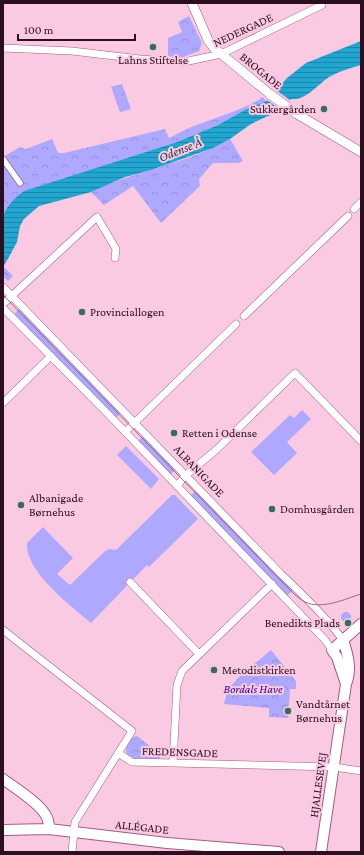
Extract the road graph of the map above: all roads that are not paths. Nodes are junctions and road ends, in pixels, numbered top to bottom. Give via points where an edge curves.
1 (192, 3) edge
2 (321, 4) edge
3 (3, 48) edge
4 (221, 54) junction
5 (361, 152) edge
6 (3, 159) edge
7 (20, 183) dead end
8 (361, 202) edge
9 (354, 209) dead end
10 (348, 216) dead end
11 (115, 258) dead end
12 (3, 287) edge
13 (12, 296) junction
14 (3, 304) edge
15 (3, 308) edge
16 (244, 316) dead end
17 (236, 324) dead end
18 (51, 356) junction
19 (3, 403) edge
20 (134, 423) junction
21 (125, 432) junction
22 (361, 441) edge
23 (185, 476) junction
24 (170, 479) junction
25 (177, 486) junction
26 (130, 582) dead end
27 (272, 584) junction
28 (361, 624) edge
29 (3, 630) edge
30 (343, 640) junction
31 (332, 650) junction
32 (199, 654) junction
33 (346, 684) junction
34 (340, 721) joint
35 (118, 753) junction
36 (173, 763) junction
37 (334, 767) junction
38 (361, 770) edge
39 (3, 779) edge
40 (49, 829) junction
41 (3, 830) edge
42 (74, 832) junction
43 (72, 852) edge
44 (279, 852) edge
45 (321, 852) edge

1 - 4 street, BROGADE via 208,40
2 - 4 street, NEDERGADE
3 - 4 street, NEDERGADE via 72,51 172,62
4 - 5 street, BROGADE via 308,121
6 - 7 street
8 - 9 street
10 - 16 street
11 - 13 street via 116,249 97,218
12 - 13 street, ALBANIGADE
13 - 14 street
13 - 20 street, ALBANIGADE
15 - 18 street, ALBANIGADE
17 - 20 street
18 - 19 street
18 - 21 street, ALBANIGADE
20 - 21 street
20 - 23 street, ALBANIGADE
21 - 24 street, ALBANIGADE
22 - 23 street via 295,373 216,450
23 - 24 street
23 - 25 street
23 - 30 street, ALBANIGADE via 318,610
24 - 25 street, ALBANIGADE
25 - 27 street, ALBANIGADE
26 - 32 street
27 - 31 street, ALBANIGADE
27 - 32 street
28 - 30 main road
29 - 35 street via 132,731
30 - 31 main road
30 - 33 main road, ALBANIGADE via 349,666
31 - 33 main road, ALBANIGADE
32 - 36 street via 182,671 177,685
33 - 34 main road, ALBANIGADE
34 - 37 main road, HJALLESEVEJ
35 - 36 street, FREDENSGADE via 132,762
35 - 42 street via 75,822
36 - 37 street, FREDENSGADE
37 - 38 street, FREDENSGADE
37 - 45 main road, HJALLESEVEJ
39 - 40 main road via 39,806 46,815
40 - 41 main road, ALLÉGADE
40 - 42 main road, ALLÉGADE
42 - 43 street
42 - 44 main road, ALLÉGADE

